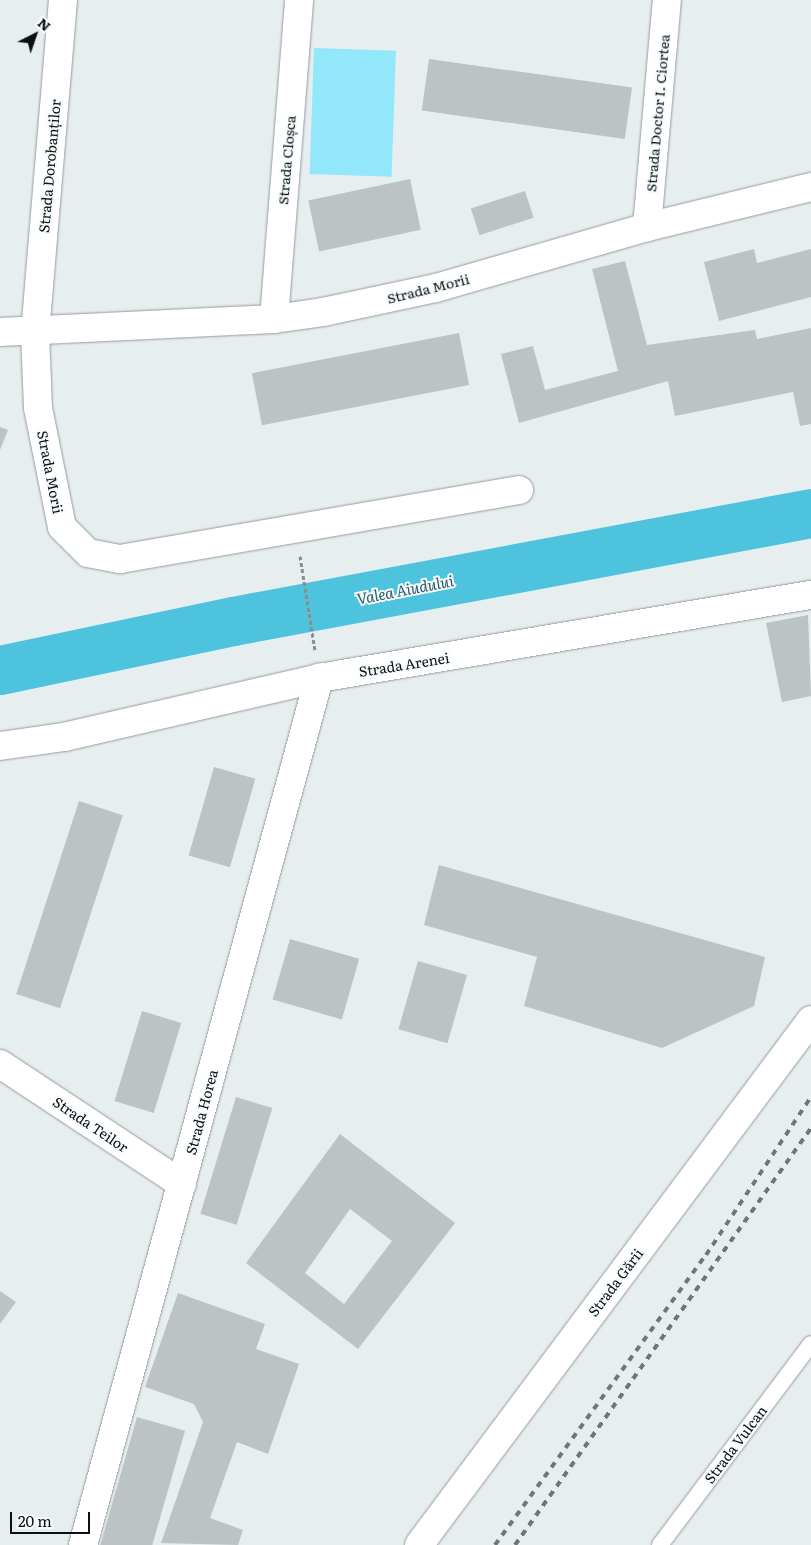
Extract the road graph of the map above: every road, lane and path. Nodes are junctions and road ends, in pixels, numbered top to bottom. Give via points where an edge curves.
1 (63, 0) edge
2 (299, 0) edge
3 (667, 0) edge
4 (811, 187) edge
5 (647, 227) junction
6 (274, 319) junction
7 (0, 332) edge
8 (35, 333) junction
9 (519, 490) dead end
10 (296, 526) junction
11 (811, 595) edge
12 (319, 678) junction
13 (0, 746) edge
14 (811, 1020) edge
15 (0, 1064) edge
16 (182, 1184) junction
17 (811, 1344) edge
18 (83, 1545) edge
19 (419, 1545) edge
20 (660, 1545) edge

1 - 8 street, Strada Dorobanților
2 - 6 street, Strada Cloșca
3 - 5 street, Strada Doctor I. Ciortea
4 - 5 street, Strada Morii
5 - 6 street, Strada Morii via 436,288
6 - 8 street, Strada Morii
7 - 8 street, Strada Morii
8 - 10 street, Strada Morii via 38,408 62,527 88,554 120,559
9 - 10 street, Strada Morii
10 - 12 path
11 - 12 street, Strada Arenei
12 - 13 street, Strada Arenei via 64,737
12 - 16 street, Strada Horea
14 - 19 street, Strada Gării
15 - 16 street, Strada Teilor
16 - 18 street, Strada Horea
17 - 20 lane, Strada Vulcan

